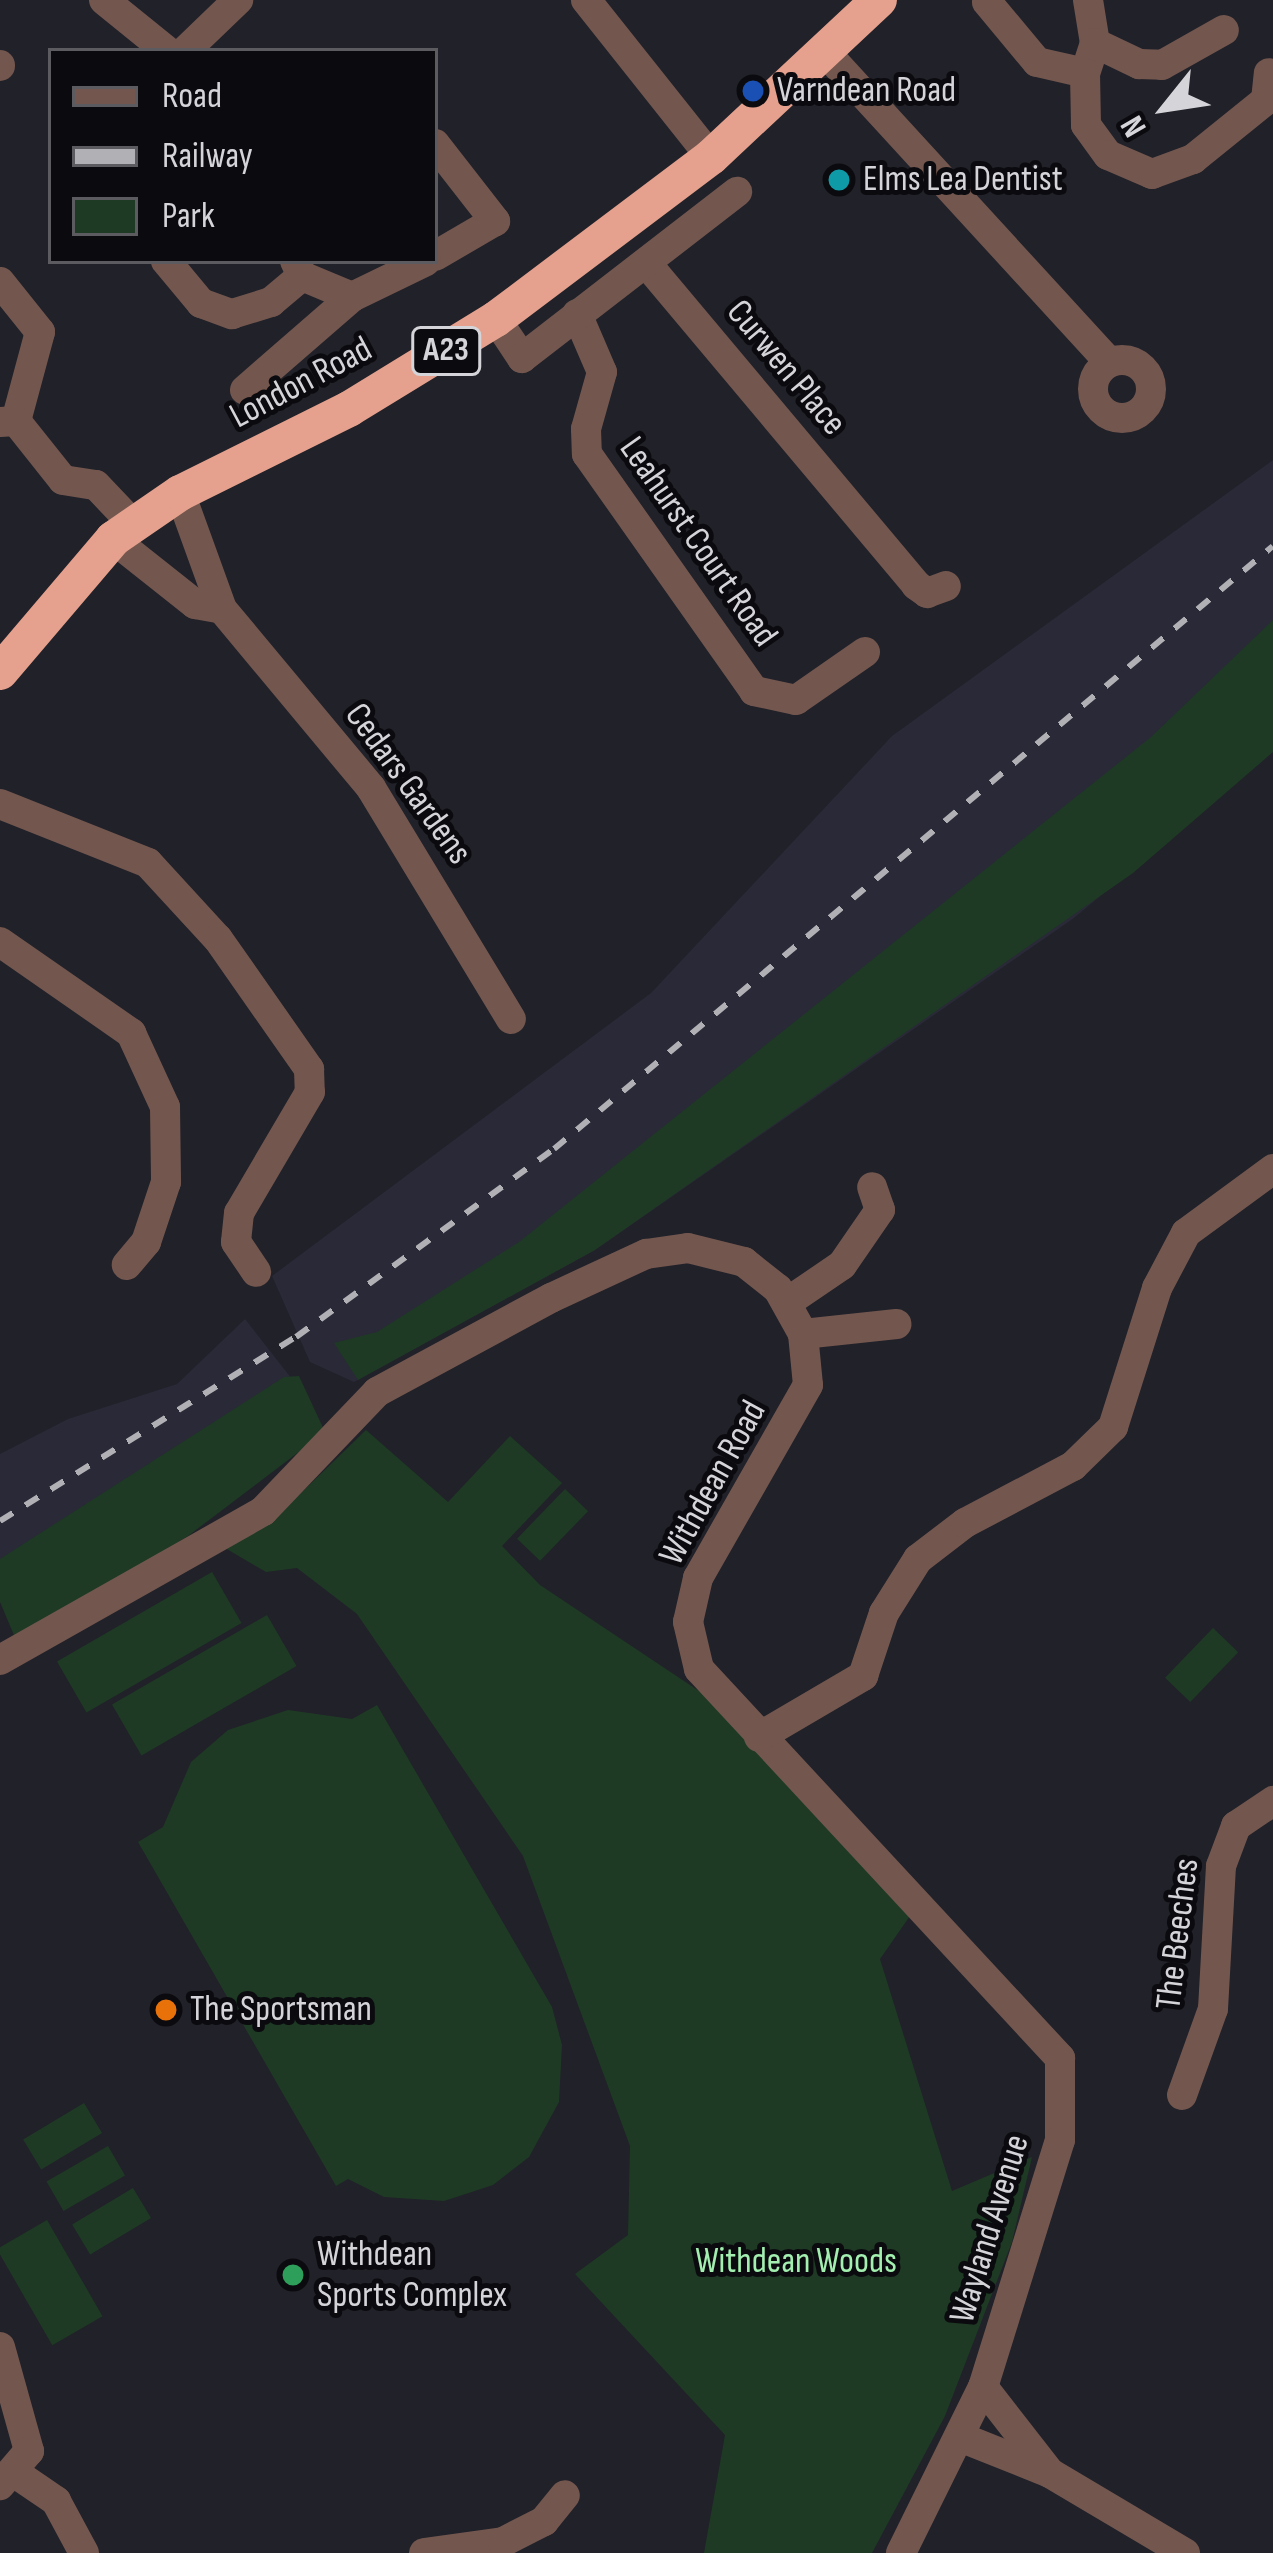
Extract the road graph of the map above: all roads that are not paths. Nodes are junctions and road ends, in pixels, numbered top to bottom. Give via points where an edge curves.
1 (104, 0) edge
2 (238, 0) edge
3 (586, 0) edge
4 (879, 0) edge
5 (1088, 0) edge
6 (987, 2) edge
7 (1224, 29) dead end
8 (1095, 43) junction
9 (163, 48) edge
10 (188, 48) edge
11 (826, 53) junction
12 (1085, 73) junction
13 (1269, 73) dead end
14 (438, 148) edge
15 (711, 157) junction
16 (737, 192) dead end
17 (438, 254) edge
18 (168, 264) edge
19 (420, 264) edge
20 (647, 264) junction
21 (298, 268) edge
22 (0, 282) edge
23 (352, 297) junction
24 (577, 314) junction
25 (496, 319) junction
26 (1109, 362) dead end
27 (245, 390) dead end
28 (8, 422) edge
29 (180, 493) junction
30 (123, 532) junction
31 (946, 586) dead end
32 (222, 609) junction
33 (865, 652) dead end
34 (0, 672) edge
35 (0, 804) edge
36 (0, 942) edge
37 (511, 1019) dead end
38 (1273, 1169) edge
39 (872, 1186) dead end
40 (127, 1265) dead end
41 (256, 1272) dead end
42 (789, 1301) junction
43 (896, 1324) dead end
44 (803, 1334) junction
45 (2, 1652) edge
46 (759, 1737) junction
47 (1273, 1801) edge
48 (1182, 2095) dead end
49 (0, 2347) edge
50 (983, 2387) junction
51 (960, 2437) junction
52 (1050, 2473) junction
53 (8, 2479) edge
54 (565, 2495) dead end
55 (84, 2553) edge
56 (424, 2553) edge
57 (901, 2553) edge
58 (1185, 2553) edge

1 - 9 street
2 - 10 street
3 - 15 street
4 - 11 highway, London Road / A23
5 - 8 street
6 - 12 street via 1037,62
7 - 8 street via 1162,65 1139,64
8 - 12 street
11 - 15 highway, London Road / A23
11 - 26 street
12 - 13 street via 1086,125 1108,155 1152,174 1192,160 1266,100
14 - 17 street via 495,220
15 - 25 highway, London Road / A23
16 - 20 street
18 - 21 street via 201,304 232,314 271,302
19 - 23 street
20 - 24 street
20 - 31 street, Curwen Place via 916,585 926,592
21 - 23 street
22 - 28 street via 40,332
23 - 27 street
24 - 25 street via 522,358
24 - 33 street, Leahurst Court Road via 602,372 587,454 754,691 796,700
25 - 29 highway, London Road / A23 via 349,409
28 - 30 street, Cedars Gardens via 63,480 96,485
29 - 30 highway, London Road / A23
29 - 32 street, Cedars Gardens
30 - 32 street, Cedars Gardens via 195,604
30 - 34 highway, London Road / A23
32 - 37 street, Cedars Gardens via 371,788
35 - 41 street via 148,863 218,939 309,1069 310,1092 239,1213 236,1242
36 - 40 street via 131,1033 165,1107 166,1182 146,1242
38 - 46 street via 1186,1232 1157,1288 1113,1426 1073,1466 965,1522 918,1559 884,1613 863,1676
39 - 42 street via 880,1210 842,1265
42 - 44 street, Withdean Road
42 - 45 street, Withdean Road via 727,1254 646,1254 377,1392 262,1511
43 - 44 street
44 - 46 street, Withdean Road via 803,1402 698,1578 688,1622 699,1669
46 - 50 street, Wayland Avenue via 1060,2058 1060,2140
47 - 48 street, The Beeches via 1237,1826 1221,1866 1213,2009
49 - 53 street via 28,2428 29,2451
50 - 51 street, Wayland Avenue
50 - 52 street
51 - 52 street
51 - 57 street, Wayland Avenue
52 - 58 street
53 - 55 street via 56,2501
54 - 56 street via 544,2522 503,2542

